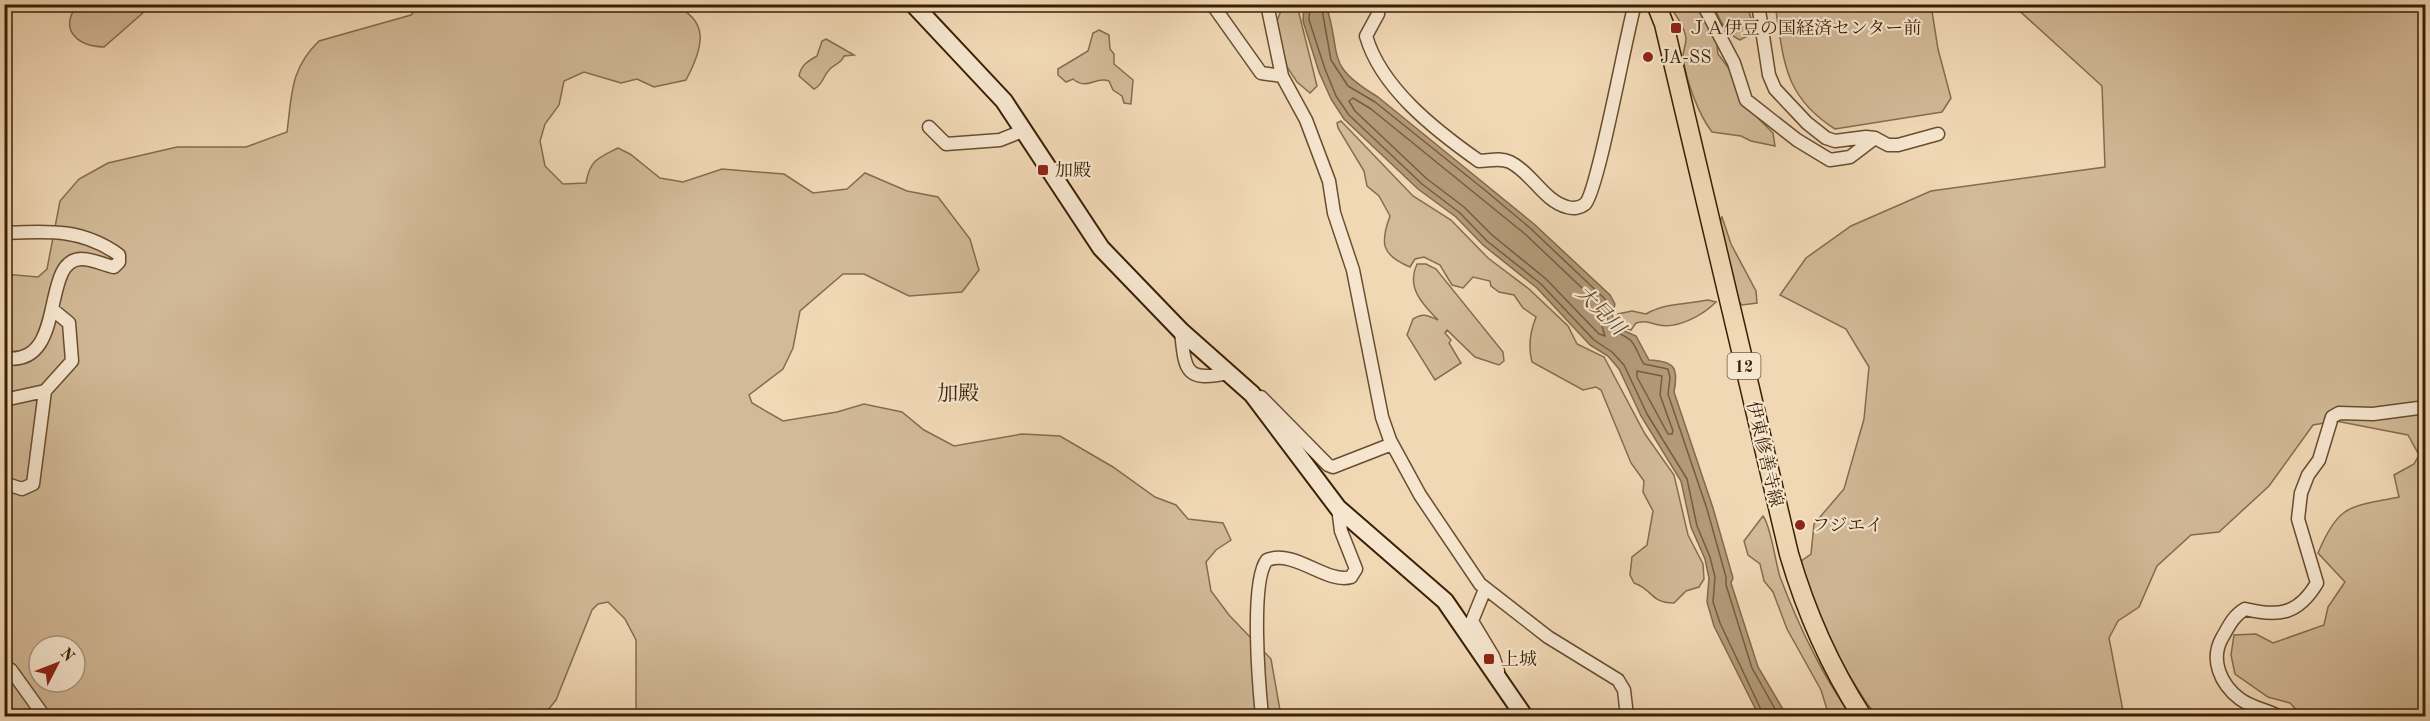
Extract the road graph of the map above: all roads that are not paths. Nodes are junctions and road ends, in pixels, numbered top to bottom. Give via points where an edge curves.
1 (913, 4) edge
2 (1212, 4) edge
3 (1267, 4) edge
4 (1379, 4) edge
5 (1635, 4) edge
6 (1656, 4) edge
7 (1703, 4) edge
8 (1758, 4) edge
9 (1282, 76) junction
10 (929, 127) dead end
11 (1025, 130) junction
12 (1938, 134) dead end
13 (1875, 138) junction
14 (4, 232) edge
15 (52, 309) junction
16 (1181, 331) junction
17 (4, 358) edge
18 (1228, 373) junction
19 (45, 391) junction
20 (1249, 391) junction
21 (4, 400) edge
22 (2426, 407) edge
23 (1392, 444) junction
24 (4, 483) edge
25 (1338, 508) junction
26 (1485, 589) junction
27 (10, 670) dead end
28 (1496, 675) junction
29 (44, 717) edge
30 (1262, 717) edge
31 (1524, 717) edge
32 (1627, 717) edge
33 (1862, 717) edge
34 (2278, 717) edge

1 - 11 street via 1004,101
2 - 9 street via 1261,73
3 - 9 street
4 - 5 street via 1366,36 1374,61 1405,98 1479,161 1511,162 1555,202 1578,208 1590,197 1603,152
6 - 33 main road, 伊東修善寺線 / 12 via 1664,24 1789,554 1810,619 1837,678
7 - 13 street via 1734,63 1741,90 1759,112 1830,160 1850,157
8 - 13 street via 1769,75 1775,88 1806,123 1826,138
9 - 23 street via 1306,120 1329,181 1334,213 1352,262 1382,417
10 - 11 street via 946,144 1000,140
11 - 16 street via 1101,248
12 - 13 street via 1888,146
14 - 15 street via 61,230 119,255 114,267 81,259 68,264
15 - 17 street via 44,337 35,351 22,359
15 - 19 street via 69,323 72,360
16 - 18 street
16 - 18 street via 1185,362 1192,373 1202,378
18 - 20 street
19 - 21 street
19 - 24 street via 33,484 22,489
20 - 23 street via 1269,404 1333,467
20 - 25 street
22 - 34 street via 2373,414 2339,413 2332,417 2319,460 2301,493 2298,519 2317,583 2298,607 2274,615 2245,609 2235,614 2217,646 2218,673 2230,690
23 - 26 street via 1420,495
25 - 28 street via 1437,592
25 - 30 street via 1339,525 1356,569 1352,577 1339,577 1280,558 1267,560 1261,571 1258,623
26 - 28 street via 1472,621 1498,667
26 - 32 street via 1548,637 1618,680 1624,690
27 - 29 street
28 - 31 street

